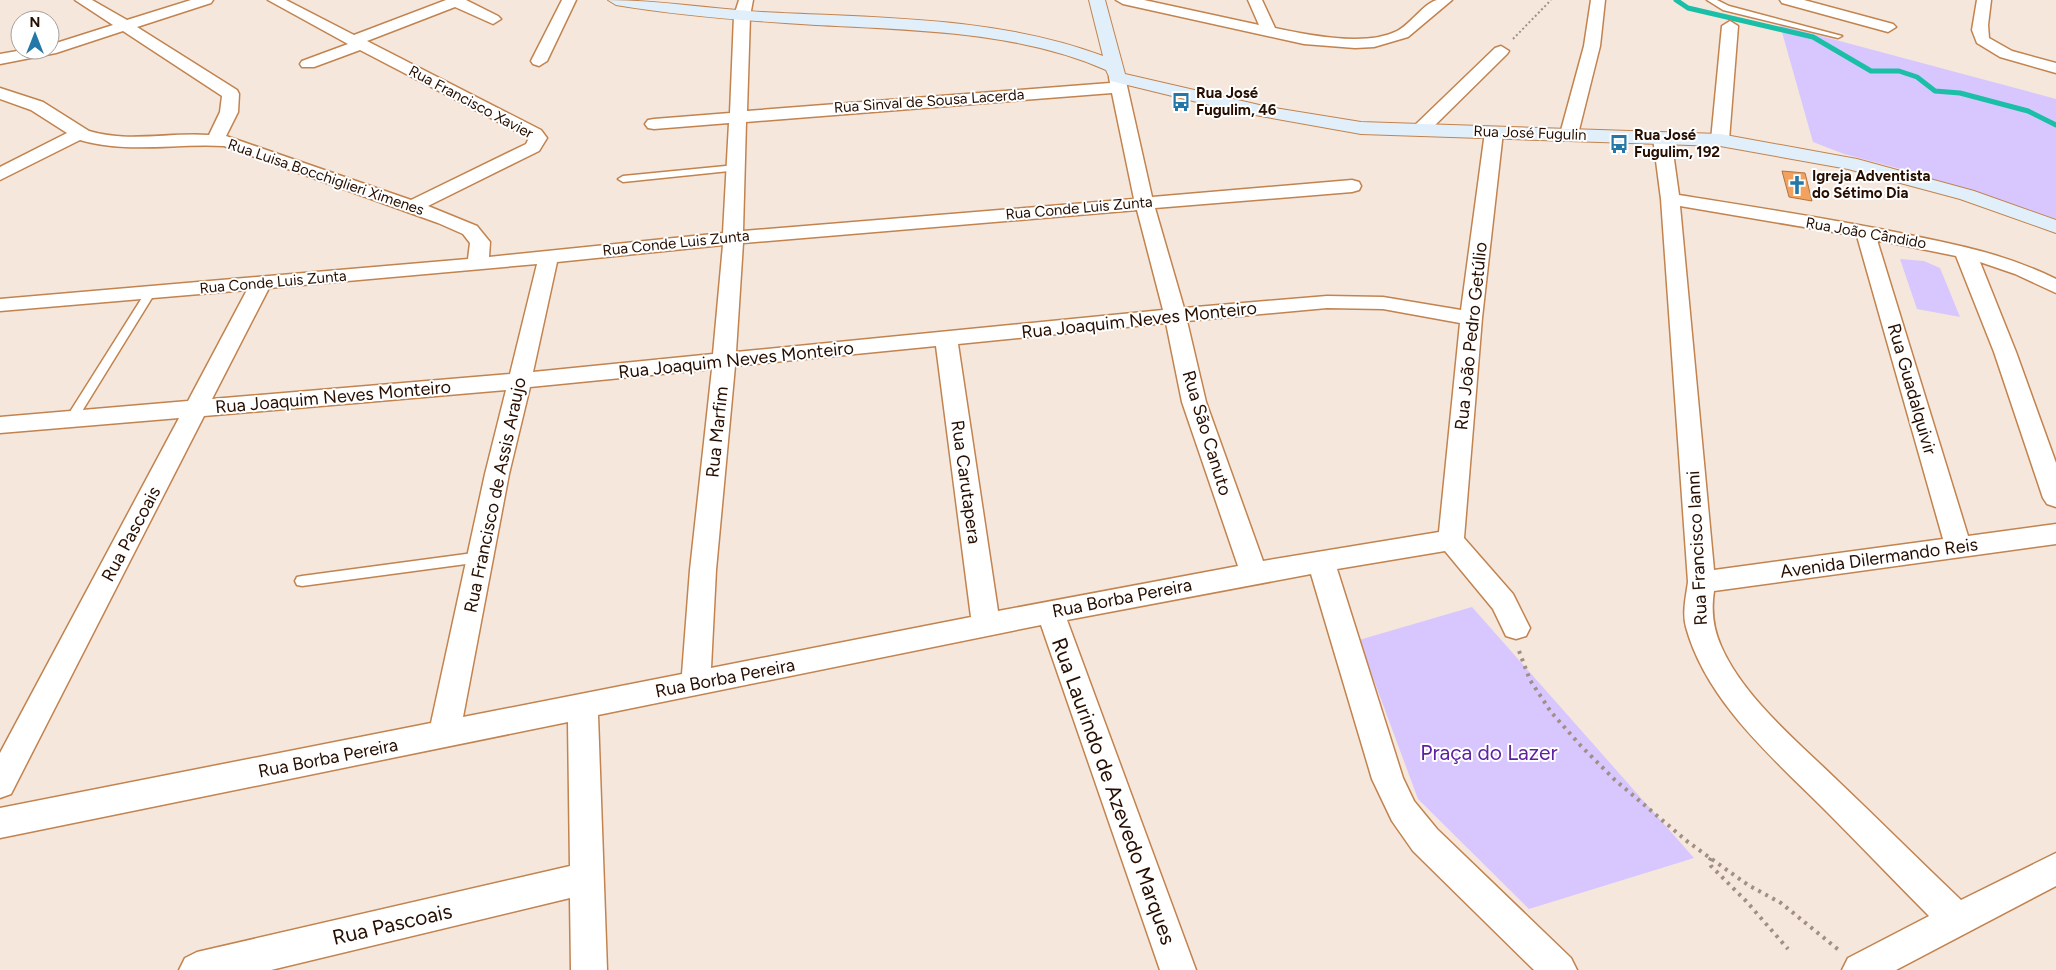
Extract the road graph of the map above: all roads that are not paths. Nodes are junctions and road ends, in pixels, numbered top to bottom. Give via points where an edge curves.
1 (82, 0) edge
2 (206, 0) edge
3 (275, 0) edge
4 (456, 0) edge
5 (569, 0) edge
6 (616, 0) edge
7 (1097, 0) edge
8 (1123, 0) edge
9 (1255, 0) edge
10 (1445, 0) edge
11 (1598, 0) edge
12 (1711, 0) edge
13 (1787, 0) edge
14 (1984, 0) edge
15 (744, 8) edge
16 (493, 19) dead end
17 (1730, 26) dead end
18 (124, 27) junction
19 (1888, 27) dead end
20 (1269, 32) junction
21 (1838, 36) dead end
22 (358, 42) junction
23 (60, 47) edge
24 (1502, 51) road end
25 (539, 61) dead end
26 (308, 64) dead end
27 (2056, 68) edge
28 (1117, 77) junction
29 (0, 93) edge
30 (738, 116) junction
31 (654, 124) dead end
32 (1420, 130) junction
33 (1494, 132) junction
34 (80, 133) junction
35 (1569, 134) junction
36 (1662, 138) junction
37 (216, 139) junction
38 (1720, 140) junction
39 (736, 168) junction
40 (0, 174) edge
41 (623, 179) dead end
42 (1352, 186) dead end
43 (1670, 199) junction
44 (1144, 202) junction
45 (412, 207) junction
46 (2056, 227) edge
47 (1865, 232) junction
48 (733, 238) junction
49 (1964, 252) junction
50 (548, 256) junction
51 (478, 264) junction
52 (261, 283) junction
53 (2056, 286) edge
54 (150, 293) junction
55 (0, 306) edge
56 (1175, 315) junction
57 (1471, 318) junction
58 (946, 339) junction
59 (724, 362) junction
60 (519, 380) junction
61 (196, 409) junction
62 (72, 418) junction
63 (0, 425) edge
64 (2056, 498) edge
65 (2056, 534) edge
66 (1451, 540) junction
67 (1958, 546) junction
68 (481, 557) junction
69 (1322, 562) junction
70 (1254, 573) junction
71 (302, 581) dead end
72 (1702, 582) junction
73 (1050, 612) junction
74 (986, 626) junction
75 (1516, 628) road end
76 (696, 684) junction
77 (583, 706) junction
78 (444, 735) junction
79 (0, 784) edge
80 (0, 823) edge
81 (2056, 869) edge
82 (588, 878) junction
83 (1957, 920) junction
84 (1861, 969) edge
85 (197, 970) edge
86 (589, 970) edge
87 (1178, 970) edge
88 (1559, 970) edge

1 - 18 street, Rua Luisa Bocchiglieri Ximenes
2 - 18 street
3 - 22 street, Rua Francisco Xavier
4 - 16 street
4 - 22 street
5 - 25 street
6 - 15 street, Rua José Fugulin via 681,11
7 - 28 street, Rua São Canuto
8 - 20 street
9 - 20 street
10 - 20 street via 1403,34 1374,42 1329,43
11 - 35 street via 1592,46
12 - 21 lane via 1726,8
13 - 19 street
14 - 27 street via 1978,28 1982,40 2006,54
15 - 28 street, Rua José Fugulin via 1038,40 1076,50
15 - 30 street, Rua Marfim
17 - 38 street
18 - 23 street
18 - 37 street, Rua Luisa Bocchiglieri Ximenes via 178,58 230,94 230,112
22 - 26 street
22 - 45 street, Rua Francisco Xavier via 538,138 532,147
24 - 32 street
28 - 30 street, Rua Sinval de Sousa Lacerda
28 - 32 street, Rua José Fugulin via 1321,123
28 - 44 street, Rua São Canuto
29 - 34 street via 37,106
30 - 31 street, Rua Sinval de Sousa Lacerda
30 - 39 street, Rua Marfim
32 - 33 street, Rua José Fugulin
33 - 35 street, Rua José Fugulin
33 - 57 street, Rua João Pedro Getúlio
34 - 37 street via 121,142
34 - 40 street
35 - 36 street, Rua José Fugulin
36 - 38 street, Rua José Fugulin
36 - 43 street, Rua Francisco Ianni
37 - 45 street, Rua Luisa Bocchiglieri Ximenes
38 - 46 street, Rua José Fugulin via 1865,167 1967,195
39 - 41 lane
39 - 48 street, Rua Marfim
42 - 44 street, Rua Conde Luis Zunta
43 - 47 street, Rua João Cândido
43 - 72 street, Rua Francisco Ianni
44 - 48 street, Rua Conde Luis Zunta
44 - 56 street, Rua São Canuto
45 - 51 street, Rua Luisa Bocchiglieri Ximenes via 470,230 480,242
47 - 49 street, Rua João Cândido
47 - 67 street, Rua Guadalquivir
48 - 50 street, Rua Conde Luis Zunta
48 - 59 street, Rua Marfim
49 - 53 street, Rua João Cândido via 1993,258
49 - 64 street via 2005,352
50 - 51 street, Rua Conde Luis Zunta
50 - 60 street, Rua Francisco de Assis Araujo
51 - 52 street, Rua Conde Luis Zunta
52 - 54 street, Rua Conde Luis Zunta
52 - 61 street, Rua Pascoais
54 - 55 street, Rua Conde Luis Zunta
54 - 62 lane
56 - 57 street, Rua Joaquim Neves Monteiro via 1345,301 1383,303
56 - 58 street, Rua Joaquim Neves Monteiro
56 - 70 street, Rua São Canuto via 1194,402
57 - 66 street, Rua João Pedro Getúlio
58 - 59 street, Rua Joaquim Neves Monteiro
58 - 74 street, Rua Carutapera
59 - 60 street, Rua Joaquim Neves Monteiro
59 - 76 street, Rua Marfim via 703,570
60 - 61 street, Rua Joaquim Neves Monteiro
60 - 68 street, Rua Francisco de Assis Araujo
61 - 62 street, Rua Joaquim Neves Monteiro
61 - 79 street, Rua Pascoais
62 - 63 street, Rua Joaquim Neves Monteiro
65 - 67 street, Avenida Dilermando Reis
66 - 69 street, Rua Borba Pereira
66 - 75 street via 1503,602
67 - 72 street, Avenida Dilermando Reis
68 - 71 lane
68 - 78 street, Rua Francisco de Assis Araujo
69 - 70 street, Rua Borba Pereira
69 - 88 street via 1388,779 1404,811 1425,840
70 - 73 street, Rua Borba Pereira
72 - 83 street, Rua Francisco Ianni via 1698,604 1700,627 1709,652 1732,689 1767,732
73 - 74 street, Rua Borba Pereira
73 - 87 street, Rua Laurindo de Azevedo Marques
74 - 76 street, Rua Borba Pereira
76 - 77 street, Rua Borba Pereira
77 - 78 street, Rua Borba Pereira
77 - 82 street
78 - 80 street, Rua Borba Pereira
81 - 83 street
82 - 85 street, Rua Pascoais
82 - 86 street
83 - 84 street

